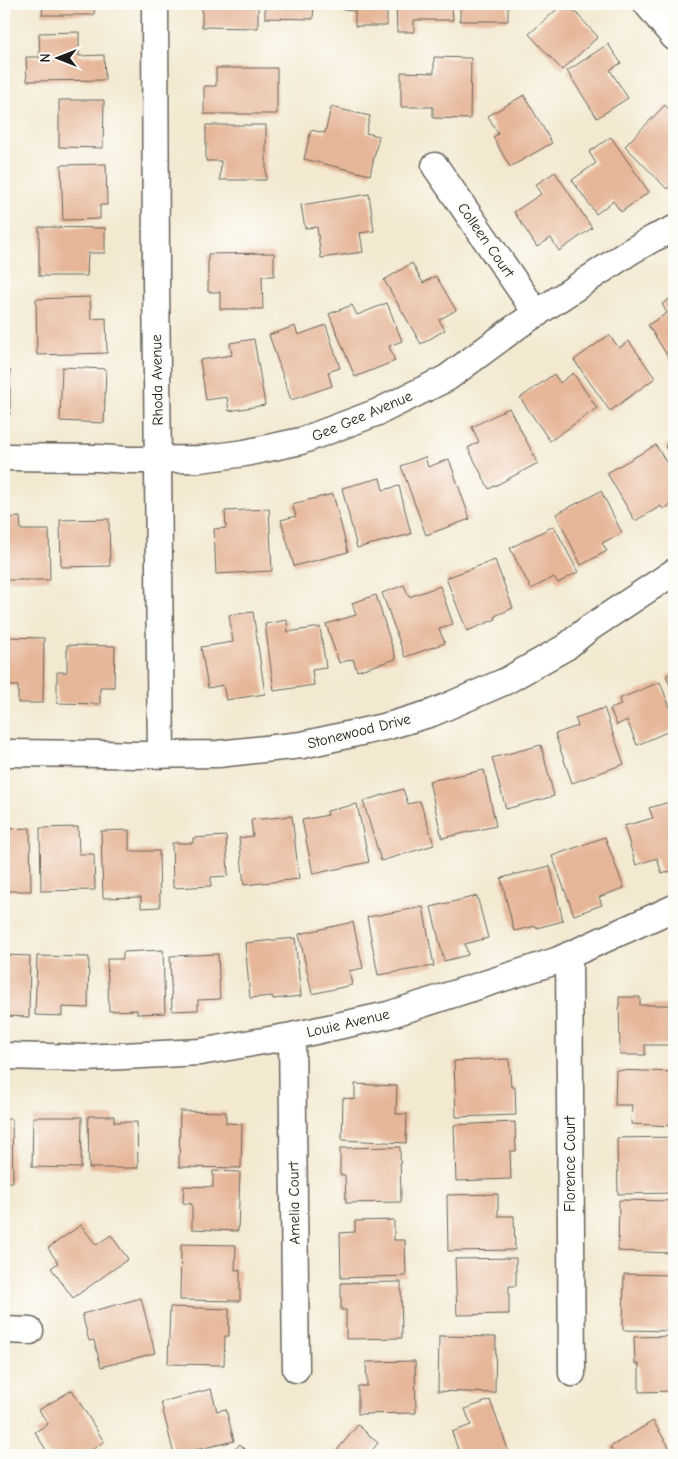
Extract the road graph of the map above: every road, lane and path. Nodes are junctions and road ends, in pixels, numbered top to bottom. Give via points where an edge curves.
1 (155, 4) edge
2 (647, 4) edge
3 (674, 38) edge
4 (435, 166) dead end
5 (674, 229) edge
6 (537, 314) junction
7 (4, 457) edge
8 (158, 460) junction
9 (674, 572) edge
10 (4, 753) edge
11 (161, 756) junction
12 (674, 908) edge
13 (569, 955) junction
14 (292, 1036) junction
15 (4, 1056) edge
16 (4, 1330) edge
17 (30, 1330) dead end
18 (296, 1369) dead end
19 (572, 1374) dead end

1 - 8 street, Rhoda Avenue
2 - 3 street
4 - 6 street, Colleen Court
5 - 6 street, Gee Gee Avenue via 631,251
6 - 8 street, Gee Gee Avenue via 447,378 378,412 301,441 200,459
7 - 8 street, Gee Gee Avenue
8 - 11 street, Rhoda Avenue
9 - 11 street, Stonewood Drive via 566,647 506,681 432,712 388,726 302,745
10 - 11 street, Stonewood Drive
12 - 13 street, Louie Avenue
13 - 14 street, Louie Avenue via 388,1015
13 - 19 street, Florence Court
14 - 15 street, Louie Avenue via 200,1052 85,1058
14 - 18 street, Amelia Court
16 - 17 street

